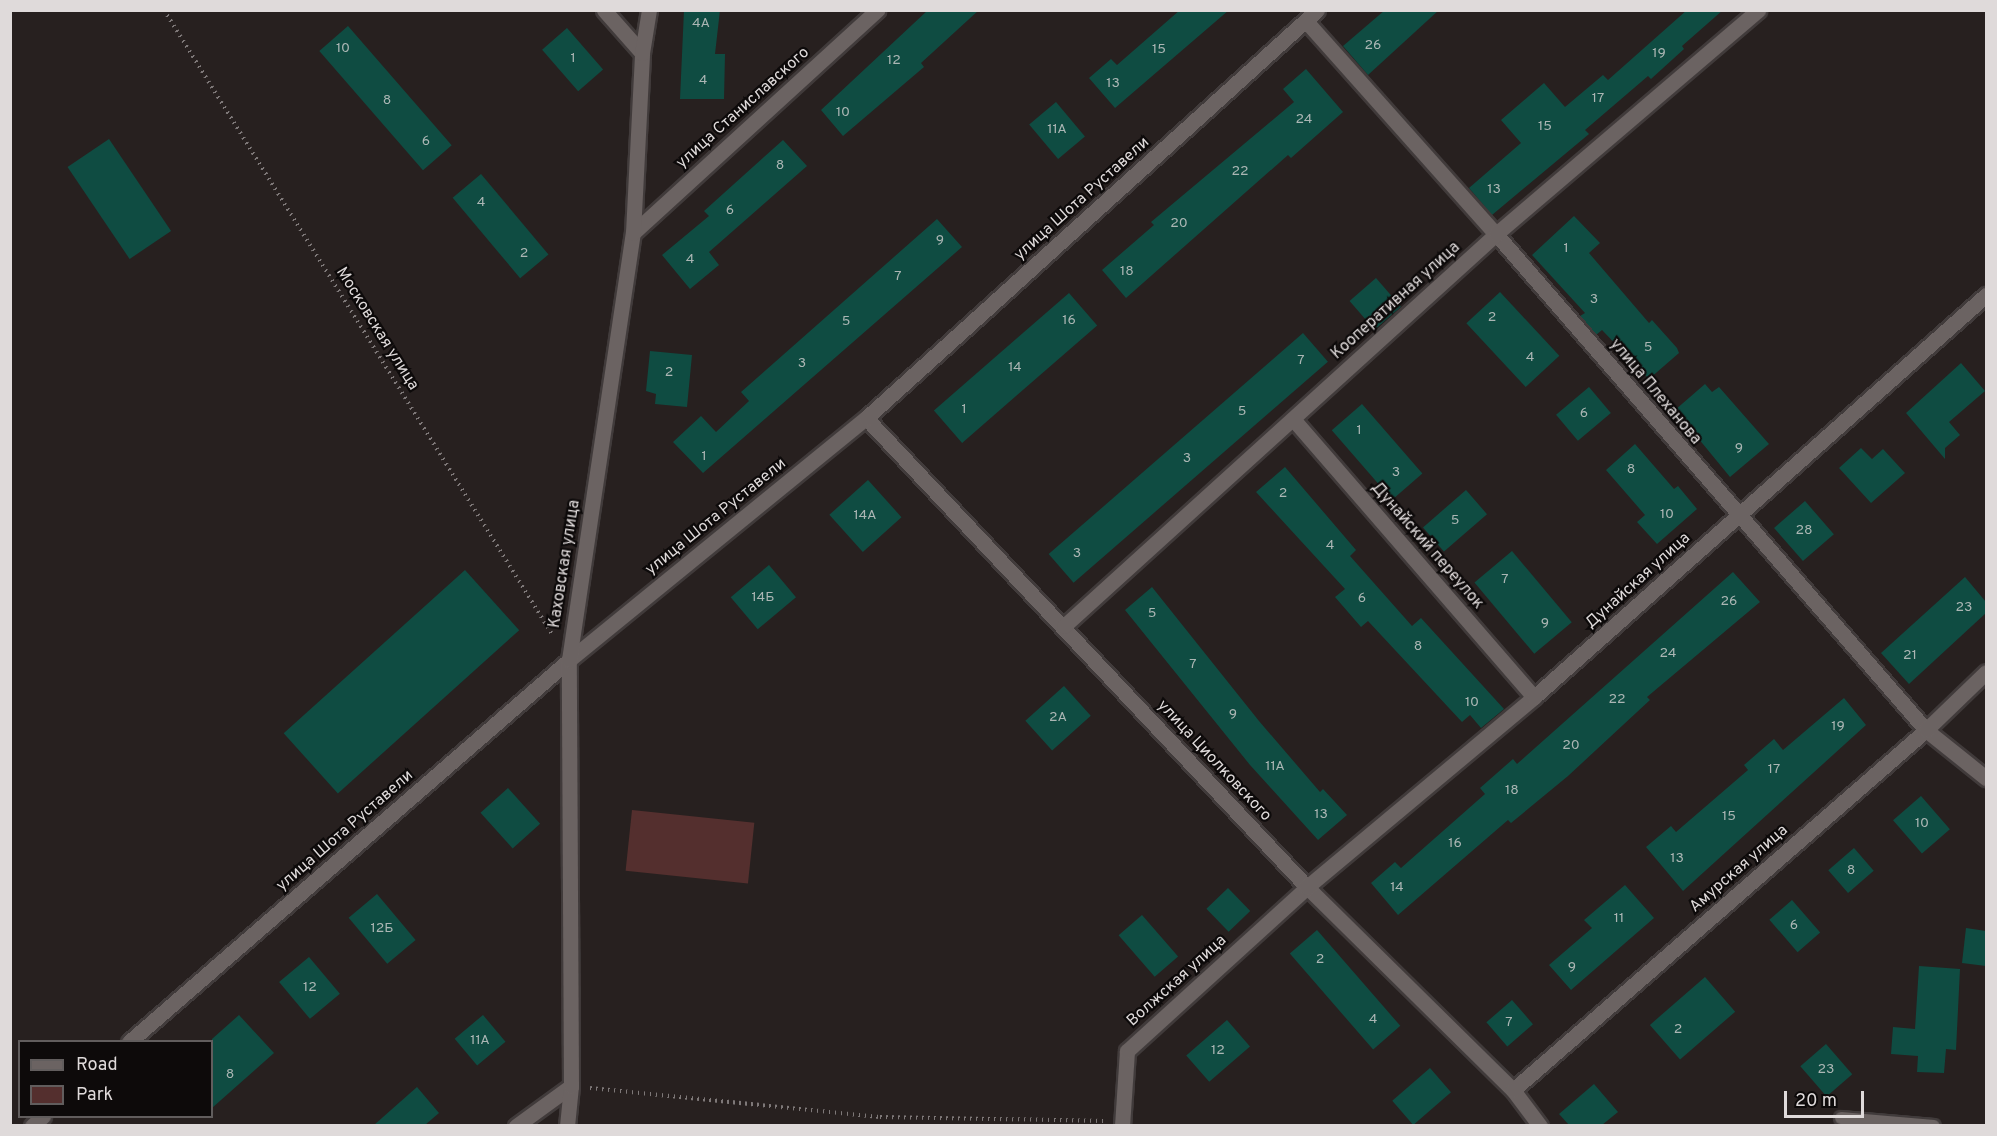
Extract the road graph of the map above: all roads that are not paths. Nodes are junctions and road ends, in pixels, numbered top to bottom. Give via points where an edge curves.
1 (604, 10) edge
2 (649, 10) edge
3 (877, 10) edge
4 (1758, 10) edge
5 (1311, 16) edge
6 (642, 53) junction
7 (633, 233) junction
8 (1496, 234) junction
9 (1986, 295) edge
10 (866, 418) junction
11 (1293, 419) junction
12 (1738, 516) junction
13 (1064, 626) junction
14 (569, 660) junction
15 (1986, 672) edge
16 (1534, 697) junction
17 (1926, 730) junction
18 (1986, 778) edge
19 (1307, 887) junction
20 (130, 1040) edge
21 (571, 1086) junction
22 (1513, 1090) junction
23 (1841, 1118) dead end
24 (1122, 1123) edge
25 (516, 1125) edge
26 (567, 1125) edge
27 (1540, 1125) edge
28 (1934, 1125) edge

1 - 6 street
2 - 6 street, Каховская улица
3 - 7 street, улица Станиславского
4 - 8 street, Кооперативная улица
5 - 8 street, улица Плеханова
5 - 10 street, улица Шота Руставели
6 - 7 street, Каховская улица
7 - 14 street, Каховская улица
8 - 11 street, Кооперативная улица
8 - 12 street, улица Плеханова
9 - 12 street, Дунайская улица
10 - 13 street, улица Циолковского
10 - 14 street, улица Шота Руставели
11 - 13 street, Кооперативная улица
11 - 16 street, Дунайский переулок
12 - 16 street, Дунайская улица
12 - 17 street, улица Плеханова
13 - 19 street, улица Циолковского
14 - 20 street, улица Шота Руставели
14 - 21 street, Каховская улица
15 - 17 street, Амурская улица
16 - 19 street, Дунайская улица
17 - 18 street, улица Плеханова
17 - 22 street, Амурская улица
19 - 22 street, улица Циолковского
19 - 24 street, Волжская улица via 1127,1051
21 - 25 street
21 - 26 street, Каховская улица
22 - 27 street, улица Циолковского
23 - 28 lane

